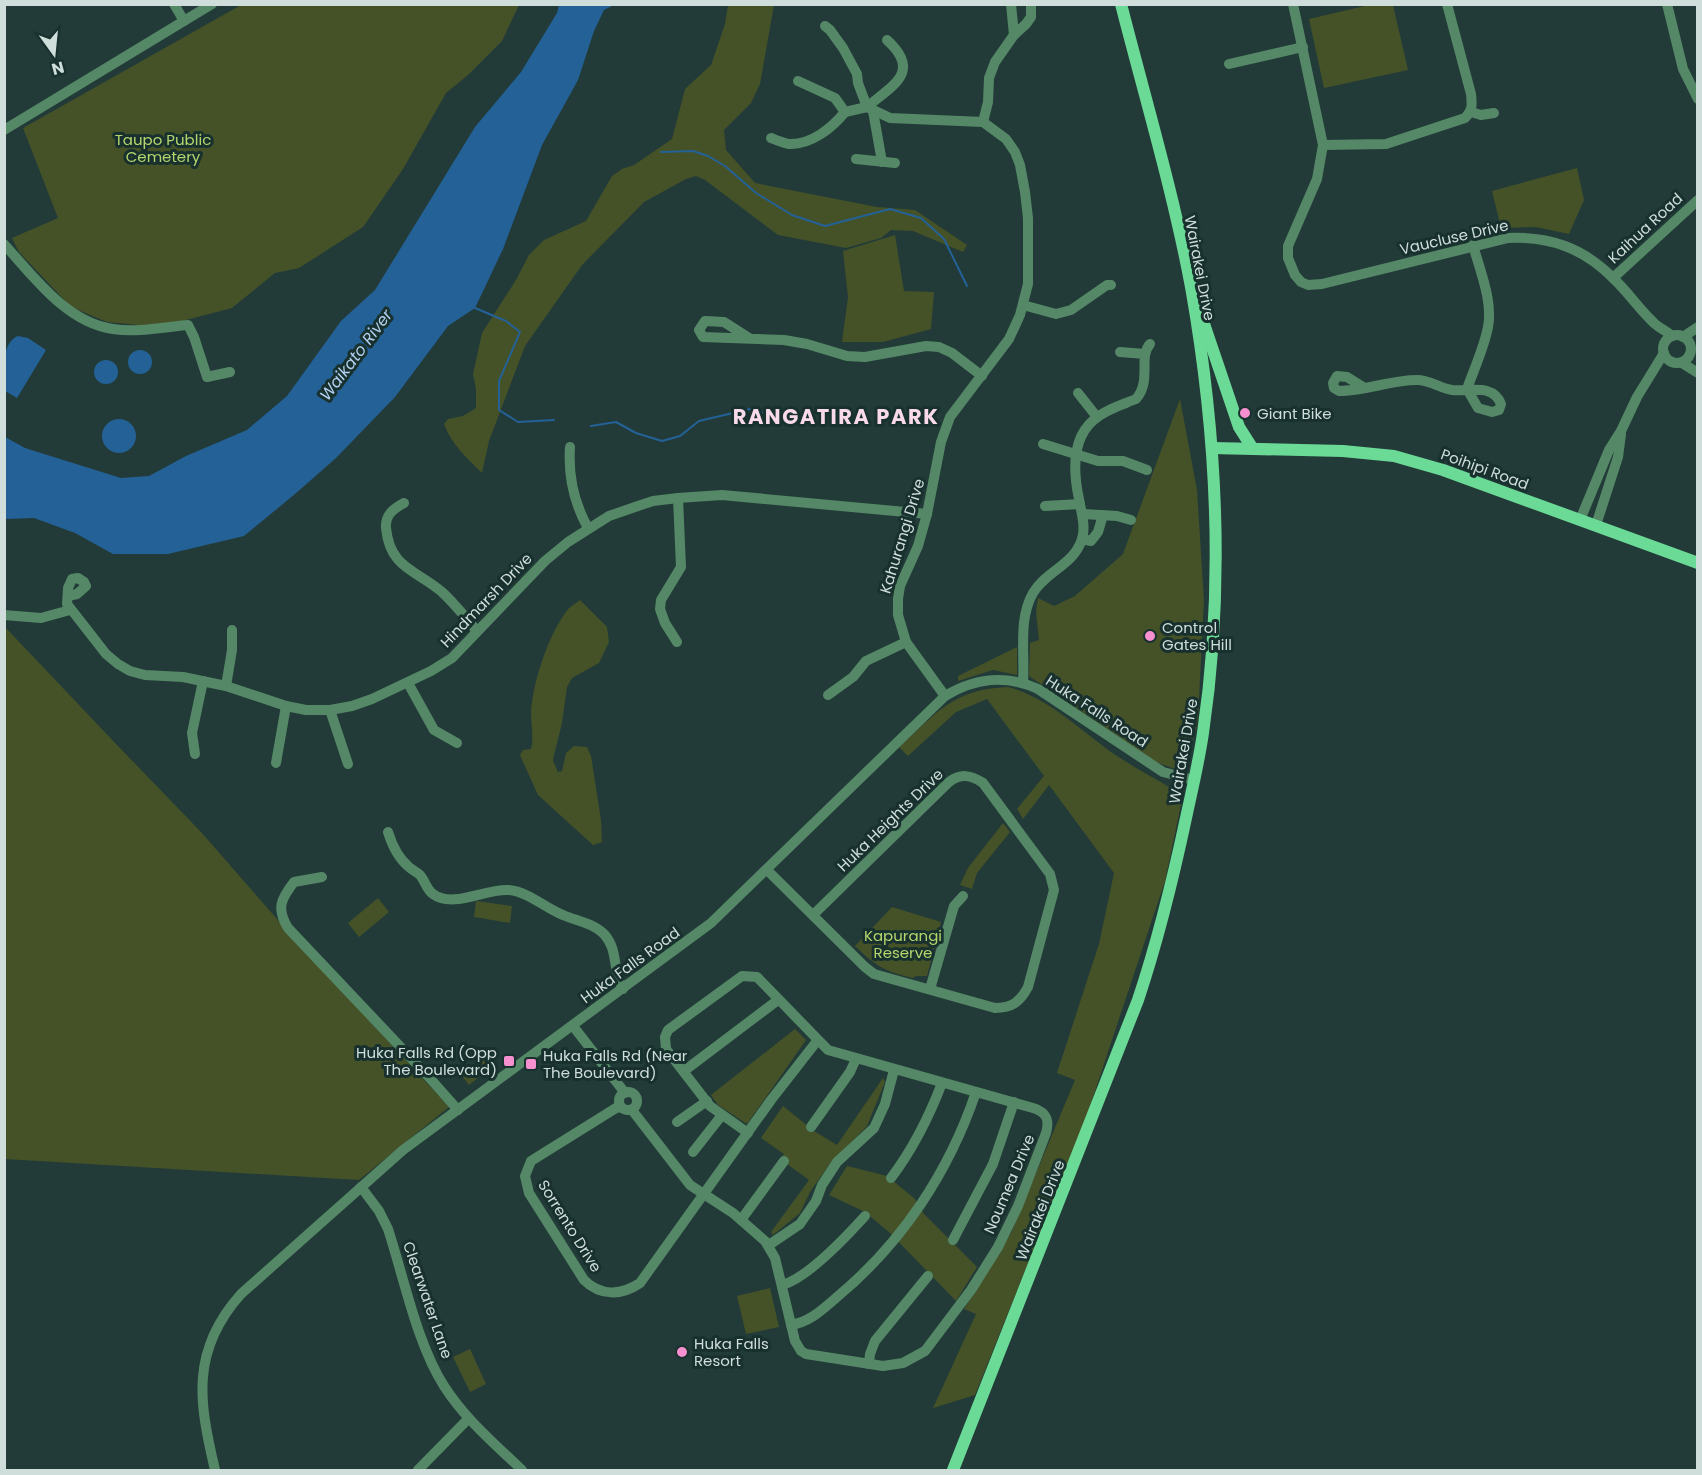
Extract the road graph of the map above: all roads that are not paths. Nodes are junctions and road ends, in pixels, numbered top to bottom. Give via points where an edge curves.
1 (174, 4) edge
2 (212, 4) edge
3 (1011, 4) edge
4 (1031, 4) edge
5 (1121, 4) edge
6 (1293, 4) edge
7 (1447, 4) edge
8 (1667, 4) edge
9 (184, 21) junction
10 (825, 26) dead end
11 (1014, 34) junction
12 (887, 40) dead end
13 (1303, 47) junction
14 (1229, 64) dead end
15 (798, 81) dead end
16 (1698, 99) edge
17 (870, 109) junction
18 (845, 112) junction
19 (1471, 112) junction
20 (1494, 113) dead end
21 (982, 122) junction
22 (4, 130) edge
23 (771, 138) dead end
24 (1323, 145) junction
25 (856, 159) dead end
26 (882, 162) junction
27 (895, 163) dead end
28 (1698, 200) edge
29 (4, 244) edge
30 (1473, 245) junction
31 (1613, 278) junction
32 (1111, 285) dead end
33 (1190, 286) junction
34 (1023, 305) junction
35 (1698, 327) edge
36 (749, 338) dead end
37 (1671, 342) junction
38 (1120, 352) dead end
39 (1687, 353) edge
40 (1698, 367) edge
41 (230, 372) dead end
42 (1698, 373) edge
43 (982, 376) junction
44 (1651, 376) junction
45 (1363, 387) dead end
46 (1078, 393) dead end
47 (1097, 417) junction
48 (1621, 431) junction
49 (1043, 444) dead end
50 (570, 447) dead end
51 (1212, 448) junction
52 (1253, 449) junction
53 (1075, 455) junction
54 (1147, 470) dead end
55 (678, 498) junction
56 (404, 503) dead end
57 (1045, 506) dead end
58 (1081, 509) junction
59 (927, 514) junction
60 (1103, 515) junction
61 (1131, 520) dead end
62 (1580, 520) junction
63 (1596, 525) junction
64 (588, 528) junction
65 (1082, 539) junction
66 (1698, 563) edge
67 (68, 596) dead end
68 (70, 610) junction
69 (4, 615) edge
70 (232, 630) dead end
71 (477, 631) junction
72 (677, 642) dead end
73 (906, 642) junction
74 (203, 681) junction
75 (1023, 682) junction
76 (408, 683) junction
77 (226, 686) junction
78 (828, 695) dead end
79 (945, 696) junction
80 (286, 706) junction
81 (330, 710) junction
82 (457, 743) dead end
83 (195, 754) dead end
84 (276, 763) dead end
85 (348, 764) dead end
86 (1194, 780) junction
87 (388, 832) dead end
88 (767, 870) junction
89 (322, 877) dead end
90 (963, 896) dead end
91 (813, 915) junction
92 (623, 989) junction
93 (930, 989) junction
94 (777, 1000) junction
95 (573, 1026) junction
96 (817, 1041) junction
97 (856, 1059) junction
98 (894, 1070) junction
99 (684, 1071) junction
100 (942, 1083) junction
101 (976, 1092) junction
102 (625, 1093) junction
103 (706, 1101) junction
104 (1014, 1102) junction
105 (621, 1107) junction
106 (458, 1110) junction
107 (632, 1110) junction
108 (722, 1115) junction
109 (677, 1122) dead end
110 (811, 1127) dead end
111 (748, 1133) junction
112 (693, 1152) dead end
113 (784, 1161) dead end
114 (891, 1178) dead end
115 (361, 1187) junction
116 (704, 1195) junction
117 (865, 1216) dead end
118 (741, 1220) junction
119 (953, 1240) dead end
120 (769, 1245) junction
121 (928, 1276) dead end
122 (782, 1285) junction
123 (790, 1324) junction
124 (869, 1364) junction
125 (468, 1419) junction
126 (215, 1470) edge
127 (418, 1470) edge
128 (522, 1470) edge
129 (953, 1470) edge

1 - 9 street
2 - 9 street
3 - 11 street
4 - 11 street via 1030,17
5 - 33 main road, Wairakei Drive
6 - 13 street
7 - 19 street via 1471,94
8 - 16 street via 1683,69
9 - 22 street
10 - 17 street via 843,48
11 - 21 street via 989,78
12 - 17 street via 900,52 902,74
13 - 14 street
13 - 24 street
15 - 18 street via 835,98
17 - 18 street
17 - 21 street via 890,118
17 - 26 street
18 - 23 street via 812,140 789,144
19 - 20 street
19 - 24 street via 1465,118 1386,144
21 - 34 street, Kahurangi Drive via 1006,139 1020,165 1029,260
24 - 30 street, Vaucluse Drive via 1317,179 1288,246 1291,268 1301,282 1322,284
25 - 26 street
26 - 27 street
28 - 31 street, Kaihua Road
29 - 41 street via 67,308 84,319 112,329 188,325 207,377
30 - 31 street, Vaucluse Drive via 1508,238 1545,239 1585,255
30 - 45 street via 1489,316 1467,389 1450,390 1417,380
31 - 37 street, Vaucluse Drive
32 - 34 street via 1071,310 1056,314
33 - 51 main road, Wairakei Drive
33 - 52 main road via 1239,427
34 - 43 street, Kahurangi Drive via 1009,339
35 - 37 street
36 - 43 street via 784,340 865,357 914,346 939,347
37 - 39 street
37 - 39 street via 1669,360
37 - 44 street
38 - 47 street via 1148,349 1143,389 1136,399
39 - 40 street
39 - 42 street
39 - 44 street
43 - 59 street, Kahurangi Drive via 950,417 940,442
44 - 48 street
46 - 47 street
47 - 53 street via 1085,429
48 - 62 street
48 - 63 street via 1618,457
49 - 53 street
50 - 64 street via 568,467
51 - 52 main road, Poihipi Road
51 - 86 main road, Wairakei Drive via 1217,563 1203,735
52 - 62 main road, Poihipi Road via 1394,456
53 - 54 street via 1098,461 1123,461
53 - 58 street
55 - 59 street, Hindmarsh Drive via 722,495
55 - 64 street, Hindmarsh Drive via 653,501 609,516
55 - 72 street via 681,567 661,600 660,609
56 - 71 street via 391,511 386,523 393,554 409,571 442,592
57 - 58 street
58 - 60 street
58 - 65 street
59 - 73 street, Kahurangi Drive via 900,586 898,615
60 - 61 street
60 - 65 street via 1091,541
62 - 63 main road, Poihipi Road
63 - 66 main road, Poihipi Road
64 - 71 street, Hindmarsh Drive via 545,561
65 - 75 street via 1068,562 1044,581 1030,600 1024,618
67 - 68 street
68 - 69 street via 41,618
68 - 74 street, Hindmarsh Drive via 106,654 130,671
70 - 77 street
71 - 76 street, Hindmarsh Drive via 452,658
73 - 78 street via 866,662
73 - 79 street, Kahurangi Drive
74 - 77 street, Hindmarsh Drive
74 - 83 street via 192,733
75 - 79 street, Huka Falls Road via 989,679
75 - 86 street, Huka Falls Road via 1163,772
76 - 81 street, Hindmarsh Drive via 352,706
76 - 82 street via 434,730
77 - 80 street, Hindmarsh Drive
79 - 88 street, Huka Falls Road
80 - 81 street, Hindmarsh Drive
80 - 84 street
81 - 85 street
86 - 129 main road, Wairakei Drive via 1168,898 1138,1000
87 - 92 street via 400,857 432,893 442,898 453,900 509,890 597,928 612,945 615,972
88 - 91 street, Huka Heights Drive
88 - 92 street, Huka Falls Road via 693,939
89 - 106 street via 294,882 281,904 288,928
90 - 93 street via 954,906
91 - 93 street, Huka Heights Drive via 874,974
91 - 93 street, Huka Heights Drive via 949,782 956,777 974,777 983,783 1050,874 1054,898 1028,987 1014,1005 995,1008
92 - 95 street, Huka Falls Road
94 - 96 street, Noumea Drive
94 - 99 street
94 - 99 street, Noumea Drive via 757,977 742,976 668,1030 666,1048
95 - 102 street
95 - 106 street, Huka Falls Road
96 - 97 street, Noumea Drive via 828,1050
96 - 111 street
97 - 98 street, Noumea Drive
97 - 110 street
98 - 100 street, Noumea Drive
98 - 120 street via 885,1104 873,1128 837,1162 800,1224
99 - 103 street, Noumea Drive
100 - 101 street, Noumea Drive
100 - 114 street via 923,1127
101 - 104 street, Noumea Drive
101 - 123 street via 932,1188 899,1234 831,1302 811,1318
102 - 105 street via 619,1100
102 - 107 street via 636,1096
103 - 108 street, Noumea Drive
103 - 109 street
104 - 119 street via 993,1164
104 - 124 street, Noumea Drive via 1043,1112 1048,1127 998,1247 925,1351 903,1363
105 - 107 street
105 - 116 street, Sorrento Drive via 531,1161 525,1176 529,1193 584,1280 595,1289 610,1293 640,1283
106 - 115 street, Huka Falls Road
107 - 116 street via 690,1185
108 - 111 street, Noumea Drive
108 - 112 street
111 - 116 street
113 - 118 street
115 - 125 street, Clearwater Lane via 388,1230 428,1355
115 - 126 street, Huka Falls Road via 241,1294 220,1321 208,1352 202,1390 202,1411
116 - 118 street, Noumea Drive
117 - 122 street via 798,1279
118 - 120 street, Noumea Drive
120 - 122 street, Noumea Drive
121 - 124 street via 875,1341
122 - 123 street, Noumea Drive
123 - 124 street, Noumea Drive via 798,1346 806,1354
125 - 127 street
125 - 128 street, Clearwater Lane

